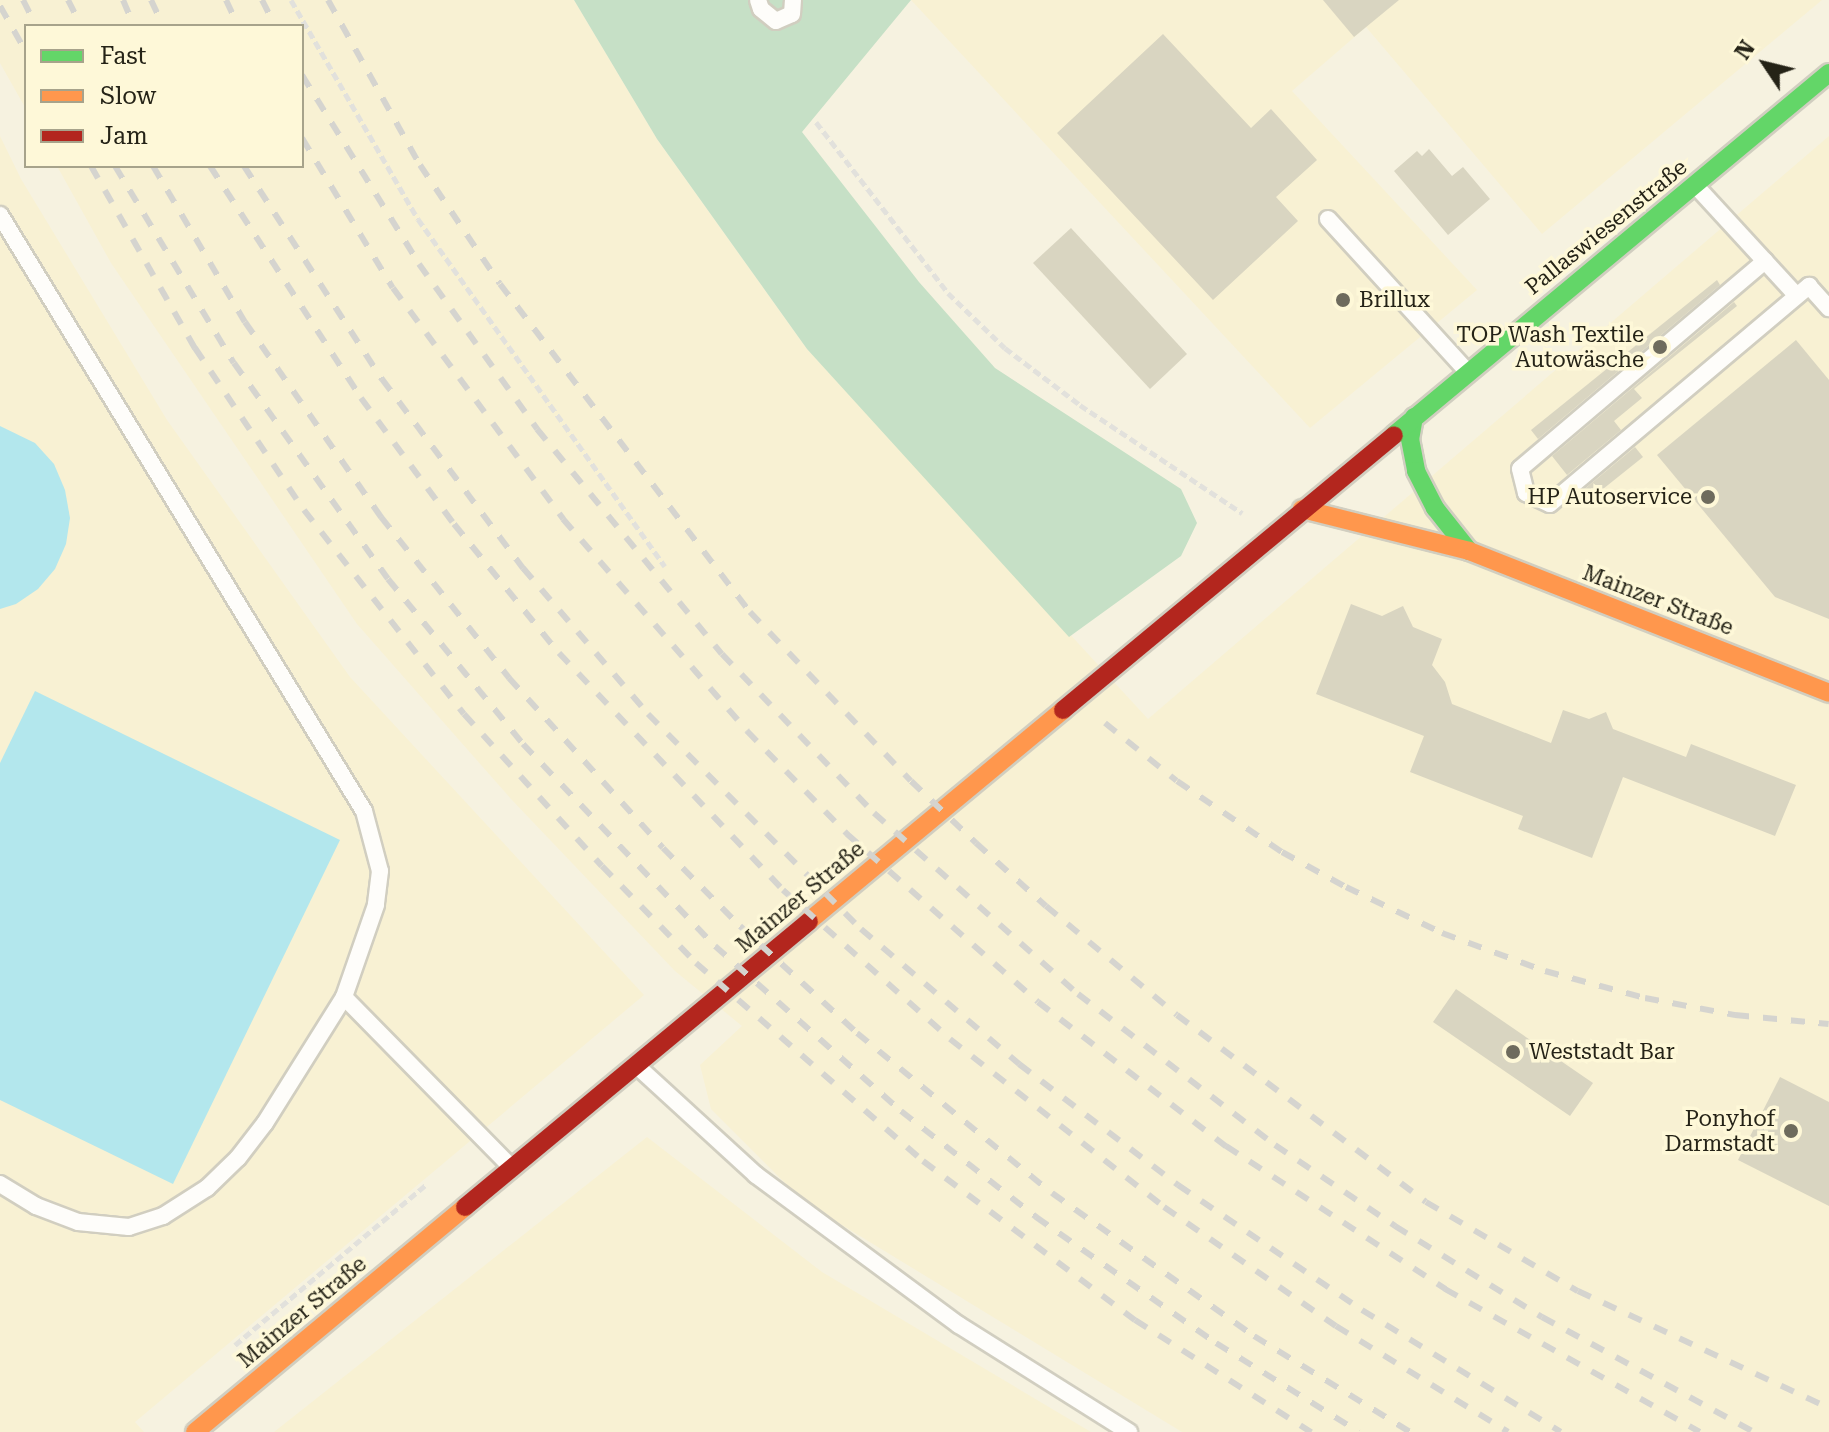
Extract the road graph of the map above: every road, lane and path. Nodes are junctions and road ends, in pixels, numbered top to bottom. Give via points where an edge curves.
1 (291, 0) edge
2 (758, 0) edge
3 (793, 0) edge
4 (1826, 83) edge
5 (816, 122) dead end
6 (1695, 185) junction
7 (0, 215) edge
8 (1328, 219) dead end
9 (1765, 261) junction
10 (1796, 295) junction
11 (1829, 308) edge
12 (1467, 371) junction
13 (1414, 417) junction
14 (1302, 509) junction
15 (1273, 534) junction
16 (1469, 551) junction
17 (665, 566) dead end
18 (1829, 693) edge
19 (344, 997) junction
20 (636, 1065) junction
21 (512, 1168) junction
22 (0, 1184) edge
23 (195, 1432) edge
24 (1129, 1432) edge

1 - 17 path via 418,219
2 - 3 lane via 776,21 792,14
4 - 6 main road, Pallaswiesenstraße
5 - 15 path via 948,293 1005,348 1080,405
6 - 9 lane
6 - 12 main road, Pallaswiesenstraße
7 - 19 lane via 364,811 380,871 376,905
8 - 12 lane
9 - 10 lane
9 - 10 lane via 1520,469 1526,493 1550,504
10 - 11 lane via 1809,286
12 - 13 main road, Pallaswiesenstraße
13 - 14 main road, Pallaswiesenstraße
13 - 16 main road via 1411,450 1416,471 1435,508
14 - 15 main road, Mainzer Straße
14 - 16 main road, Mainzer Straße
15 - 20 main road, Mainzer Straße
16 - 18 main road, Mainzer Straße
19 - 21 lane
19 - 22 lane via 238,1158 207,1188 163,1216 129,1227 78,1222 36,1206
20 - 21 main road, Mainzer Straße
20 - 24 lane via 781,1194 959,1325
21 - 23 main road, Mainzer Straße

